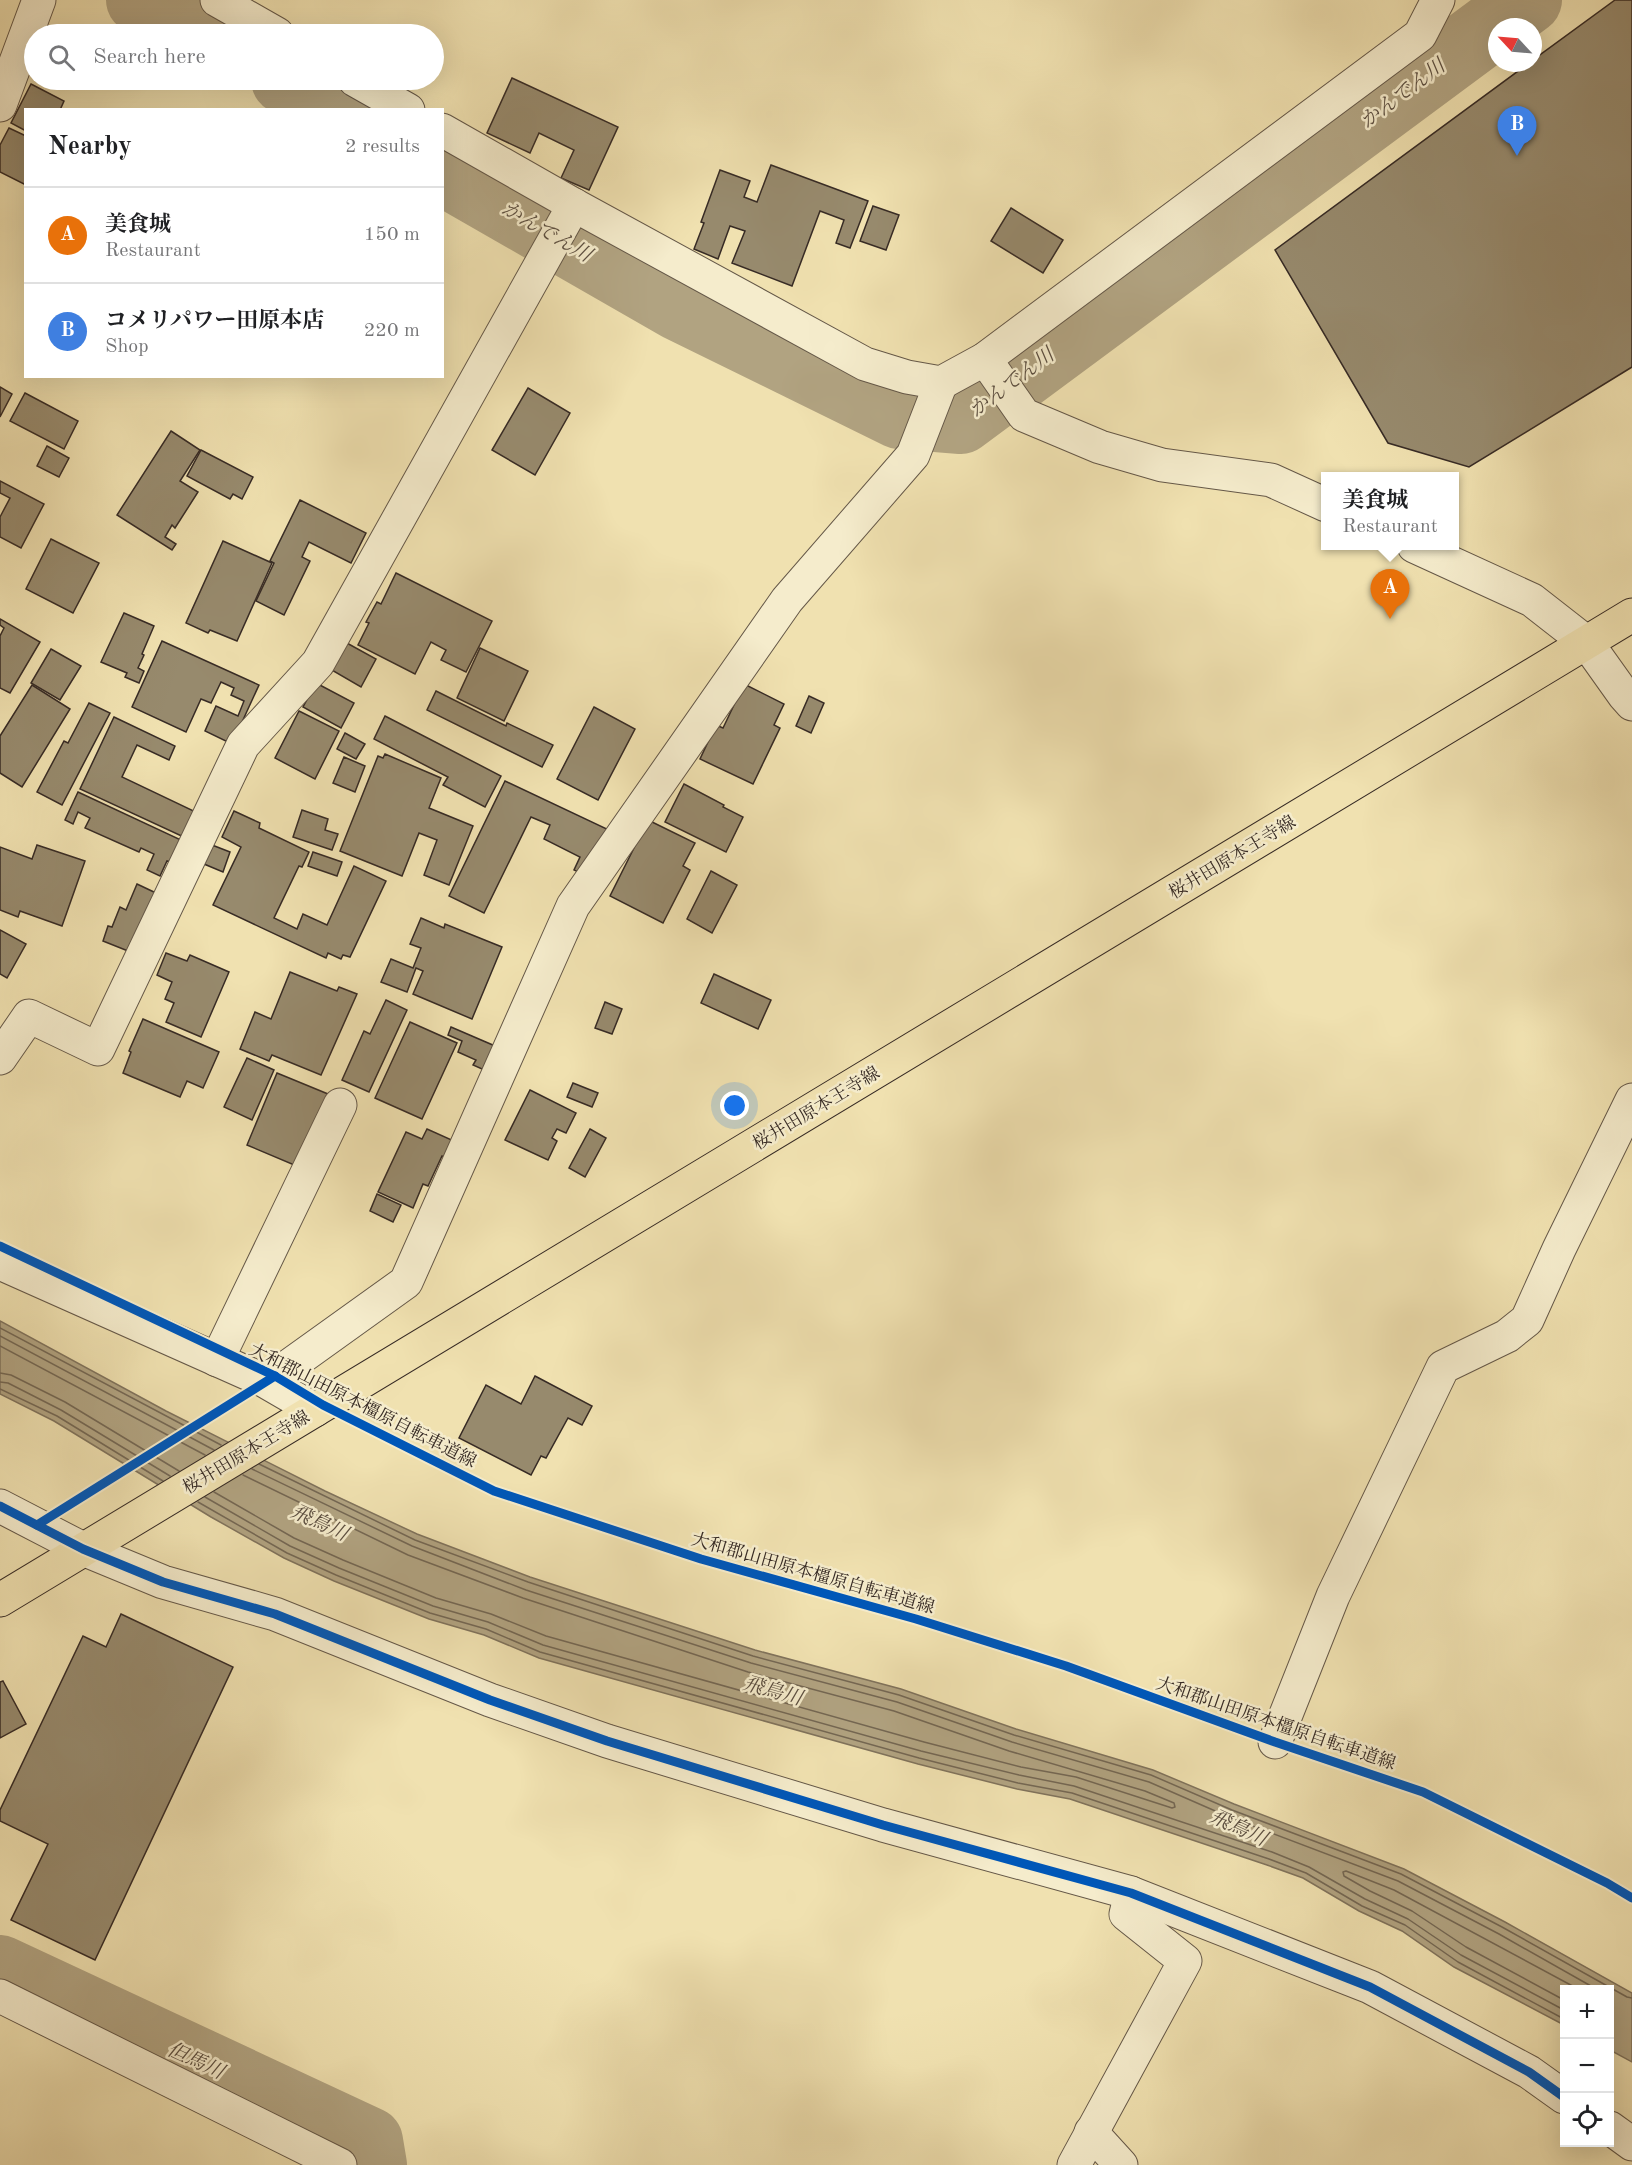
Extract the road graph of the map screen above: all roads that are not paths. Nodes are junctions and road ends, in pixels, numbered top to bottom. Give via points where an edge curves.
1 (39, 0) edge
2 (217, 0) edge
3 (1438, 0) edge
4 (30, 24) edge
5 (259, 24) edge
6 (24, 40) edge
7 (373, 90) edge
8 (0, 105) edge
9 (405, 108) edge
10 (444, 130) edge
11 (574, 205) junction
12 (985, 360) junction
13 (941, 383) junction
14 (1321, 503) edge
15 (1423, 550) edge
16 (1632, 615) edge
17 (1587, 643) junction
18 (1632, 704) edge
19 (0, 1058) edge
20 (1632, 1100) edge
21 (340, 1105) dead end
22 (0, 1263) edge
23 (217, 1360) junction
24 (275, 1376) dead end
25 (311, 1413) junction
26 (0, 1506) edge
27 (83, 1549) junction
28 (0, 1600) edge
29 (1275, 1742) dead end
30 (1131, 1893) junction
31 (0, 1996) edge
32 (1560, 2094) edge
33 (1614, 2131) edge
34 (1090, 2132) junction
35 (1632, 2144) edge
36 (340, 2165) edge
37 (1074, 2165) edge
38 (1121, 2165) edge

1 - 4 street
2 - 5 street
3 - 12 street via 1420,35
6 - 8 street
7 - 9 street
10 - 11 street
11 - 13 street via 865,364
11 - 19 street via 318,663 243,746 98,1049 29,1016
12 - 13 street
12 - 14 street via 1024,415 1100,447 1162,465 1271,480
13 - 24 street via 913,455 788,600 573,906 406,1282
15 - 17 street via 1532,600
16 - 17 main road, 桜井田原本王寺線
17 - 18 street
17 - 25 main road, 桜井田原本王寺線
20 - 29 street via 1527,1320 1507,1336 1443,1366 1333,1596
21 - 23 street
22 - 23 street
23 - 25 street via 265,1381
25 - 27 main road, 桜井田原本王寺線
26 - 27 street
27 - 28 main road, 桜井田原本王寺線
27 - 30 street via 163,1582 275,1614 489,1700 607,1742 882,1825
30 - 32 street via 1370,1986 1529,2072
30 - 34 street via 1126,1914 1185,1961
31 - 36 street
33 - 35 street
34 - 37 street
34 - 38 street

